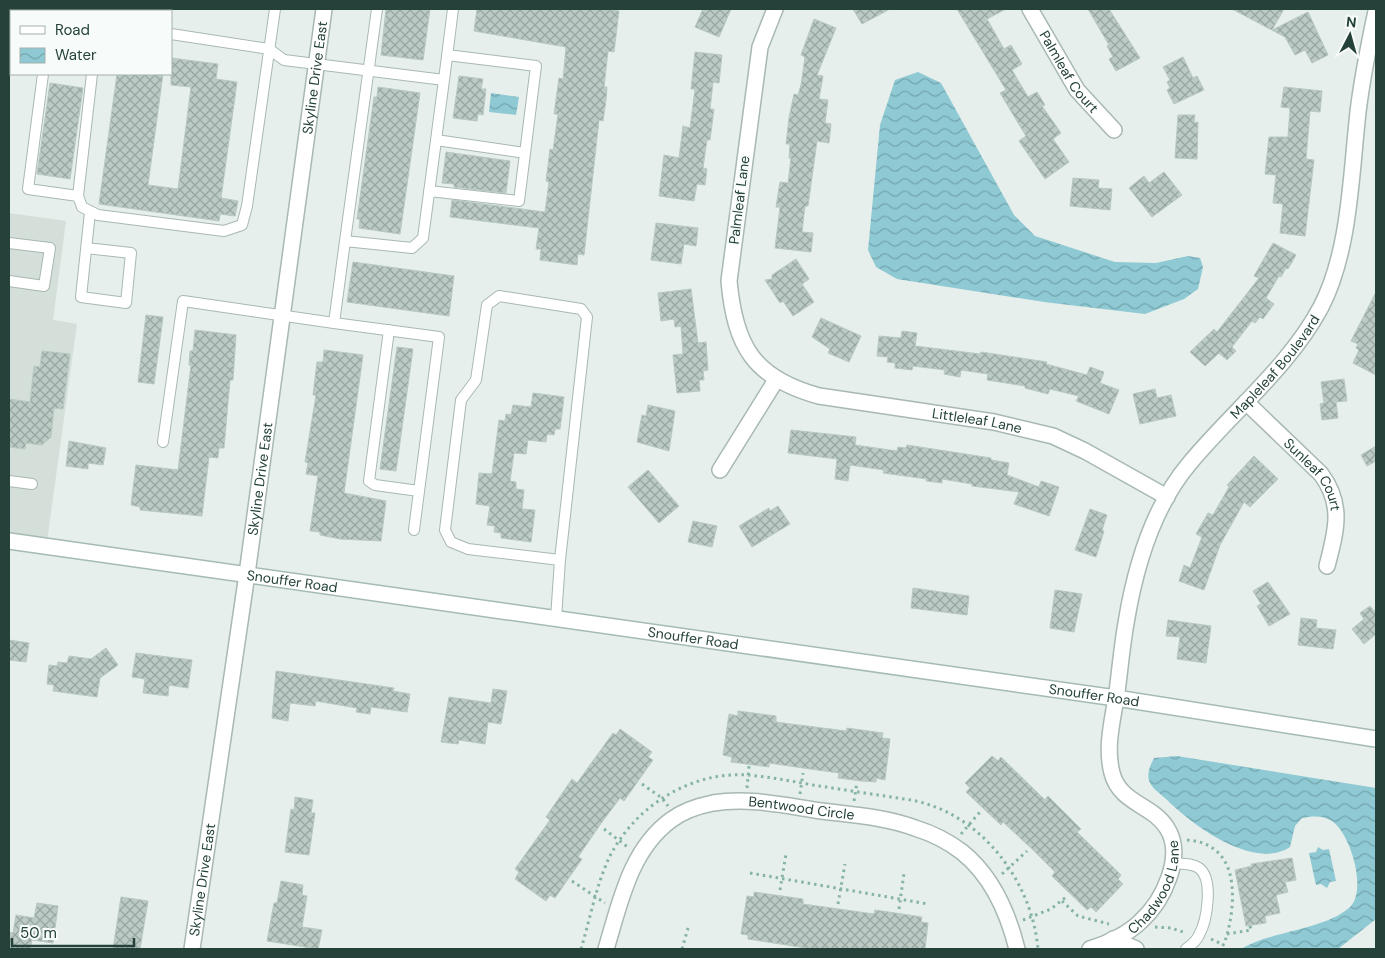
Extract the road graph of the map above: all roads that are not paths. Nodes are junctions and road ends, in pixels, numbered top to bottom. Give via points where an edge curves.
1 (275, 9) edge
2 (324, 9) edge
3 (377, 9) edge
4 (453, 9) edge
5 (775, 9) edge
6 (1030, 9) edge
7 (1376, 10) edge
8 (172, 34) edge
9 (269, 50) junction
10 (447, 55) junction
11 (316, 64) junction
12 (368, 71) junction
13 (43, 75) edge
14 (89, 75) edge
15 (444, 80) junction
16 (1114, 130) dead end
17 (436, 140) junction
18 (525, 153) junction
19 (429, 191) junction
20 (78, 196) junction
21 (90, 212) junction
22 (345, 241) junction
23 (9, 243) edge
24 (86, 248) junction
25 (9, 281) edge
26 (282, 316) junction
27 (334, 323) junction
28 (389, 330) junction
29 (776, 380) junction
30 (1246, 402) junction
31 (164, 442) dead end
32 (720, 470) dead end
33 (9, 481) edge
34 (32, 484) dead end
35 (419, 492) junction
36 (1167, 496) junction
37 (414, 530) dead end
38 (9, 540) edge
39 (560, 560) junction
40 (1328, 566) dead end
41 (247, 574) junction
42 (556, 618) junction
43 (1116, 698) junction
44 (1376, 739) edge
45 (1172, 863) junction
46 (1112, 932) junction
47 (192, 949) edge
48 (606, 949) edge
49 (1017, 949) edge
50 (1090, 949) edge
51 (1136, 949) edge
52 (1186, 949) edge

1 - 9 lane
2 - 11 street, Skyline Drive East
3 - 12 lane
4 - 10 lane
5 - 29 street, Palmleaf Lane via 760,47 729,281 732,311 744,343
6 - 16 street, Palmleaf Court via 1077,90
7 - 30 street, Mapleleaf Boulevard via 1359,107 1344,231 1334,272 1321,306 1300,339
8 - 9 lane
9 - 11 lane via 284,60
9 - 21 lane via 242,225 224,232
10 - 15 lane
10 - 18 lane via 536,66
11 - 12 lane
11 - 26 street, Skyline Drive East
12 - 15 lane
12 - 22 lane
13 - 20 lane via 28,189
14 - 20 lane
15 - 17 lane
17 - 18 lane
17 - 19 lane
18 - 19 lane via 519,201
19 - 22 lane via 423,238 412,248
20 - 21 lane via 82,208
21 - 24 lane
22 - 27 lane
23 - 25 lane via 50,248 44,286
24 - 24 lane via 81,297 126,303 131,253
26 - 27 lane
26 - 31 lane via 183,301
26 - 41 street, Skyline Drive East
27 - 28 lane
28 - 35 lane via 369,481 375,485
28 - 35 lane via 439,337
29 - 32 street
29 - 36 street, Littleleaf Lane via 819,396 994,422 1053,436
30 - 36 street, Mapleleaf Boulevard via 1188,466
30 - 40 street, Sunleaf Court via 1321,474 1331,488 1337,521
33 - 34 lane
35 - 37 lane
36 - 43 street, Mapleleaf Boulevard via 1134,584
38 - 41 street, Snouffer Road
39 - 39 lane via 587,317 581,309 499,296 486,305 476,380 461,400 445,530 451,542 468,549
39 - 42 lane
41 - 42 street, Snouffer Road
41 - 47 street, Skyline Drive East
42 - 43 street, Snouffer Road
43 - 44 street, Snouffer Road
43 - 45 street, Chadwood Lane via 1109,749 1112,776 1122,794 1155,815 1166,827 1173,842
45 - 46 street, Chadwood Lane via 1163,890 1140,923
45 - 52 lane via 1196,866 1204,872 1207,881 1202,929
46 - 50 street, Chadwood Lane
46 - 51 street, Chadwood Lane
48 - 49 street, Bentwood Circle via 628,878 639,855 676,817 714,803 764,803 899,823 923,831 962,852 990,884

